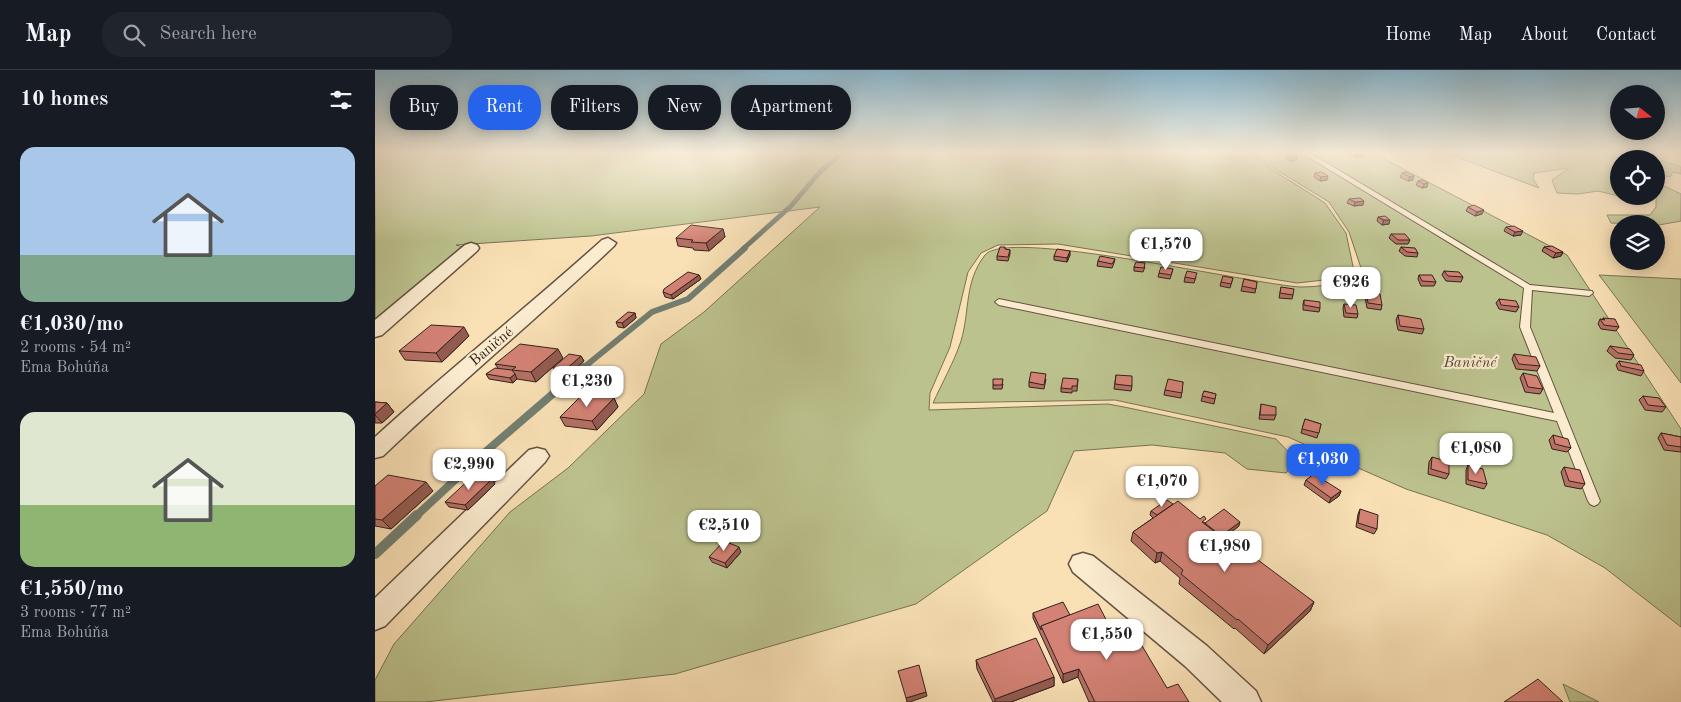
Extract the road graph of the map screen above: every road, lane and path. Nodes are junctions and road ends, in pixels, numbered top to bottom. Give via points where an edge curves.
1 (1354, 182) edge
2 (608, 243) dead end
3 (471, 248) dead end
4 (1528, 287) junction
5 (1589, 293) dead end
6 (999, 302) dead end
7 (375, 331) edge
8 (1559, 418) junction
9 (375, 450) edge
10 (537, 456) dead end
11 (1594, 501) dead end
12 (1083, 564) dead end
13 (375, 617) edge
14 (1245, 702) edge

1 - 4 lane
2 - 9 street, Baničné
3 - 7 street
4 - 5 lane
4 - 8 lane via 1525,327 1547,377
6 - 8 lane
8 - 11 lane
10 - 13 street
12 - 14 street via 1196,656

